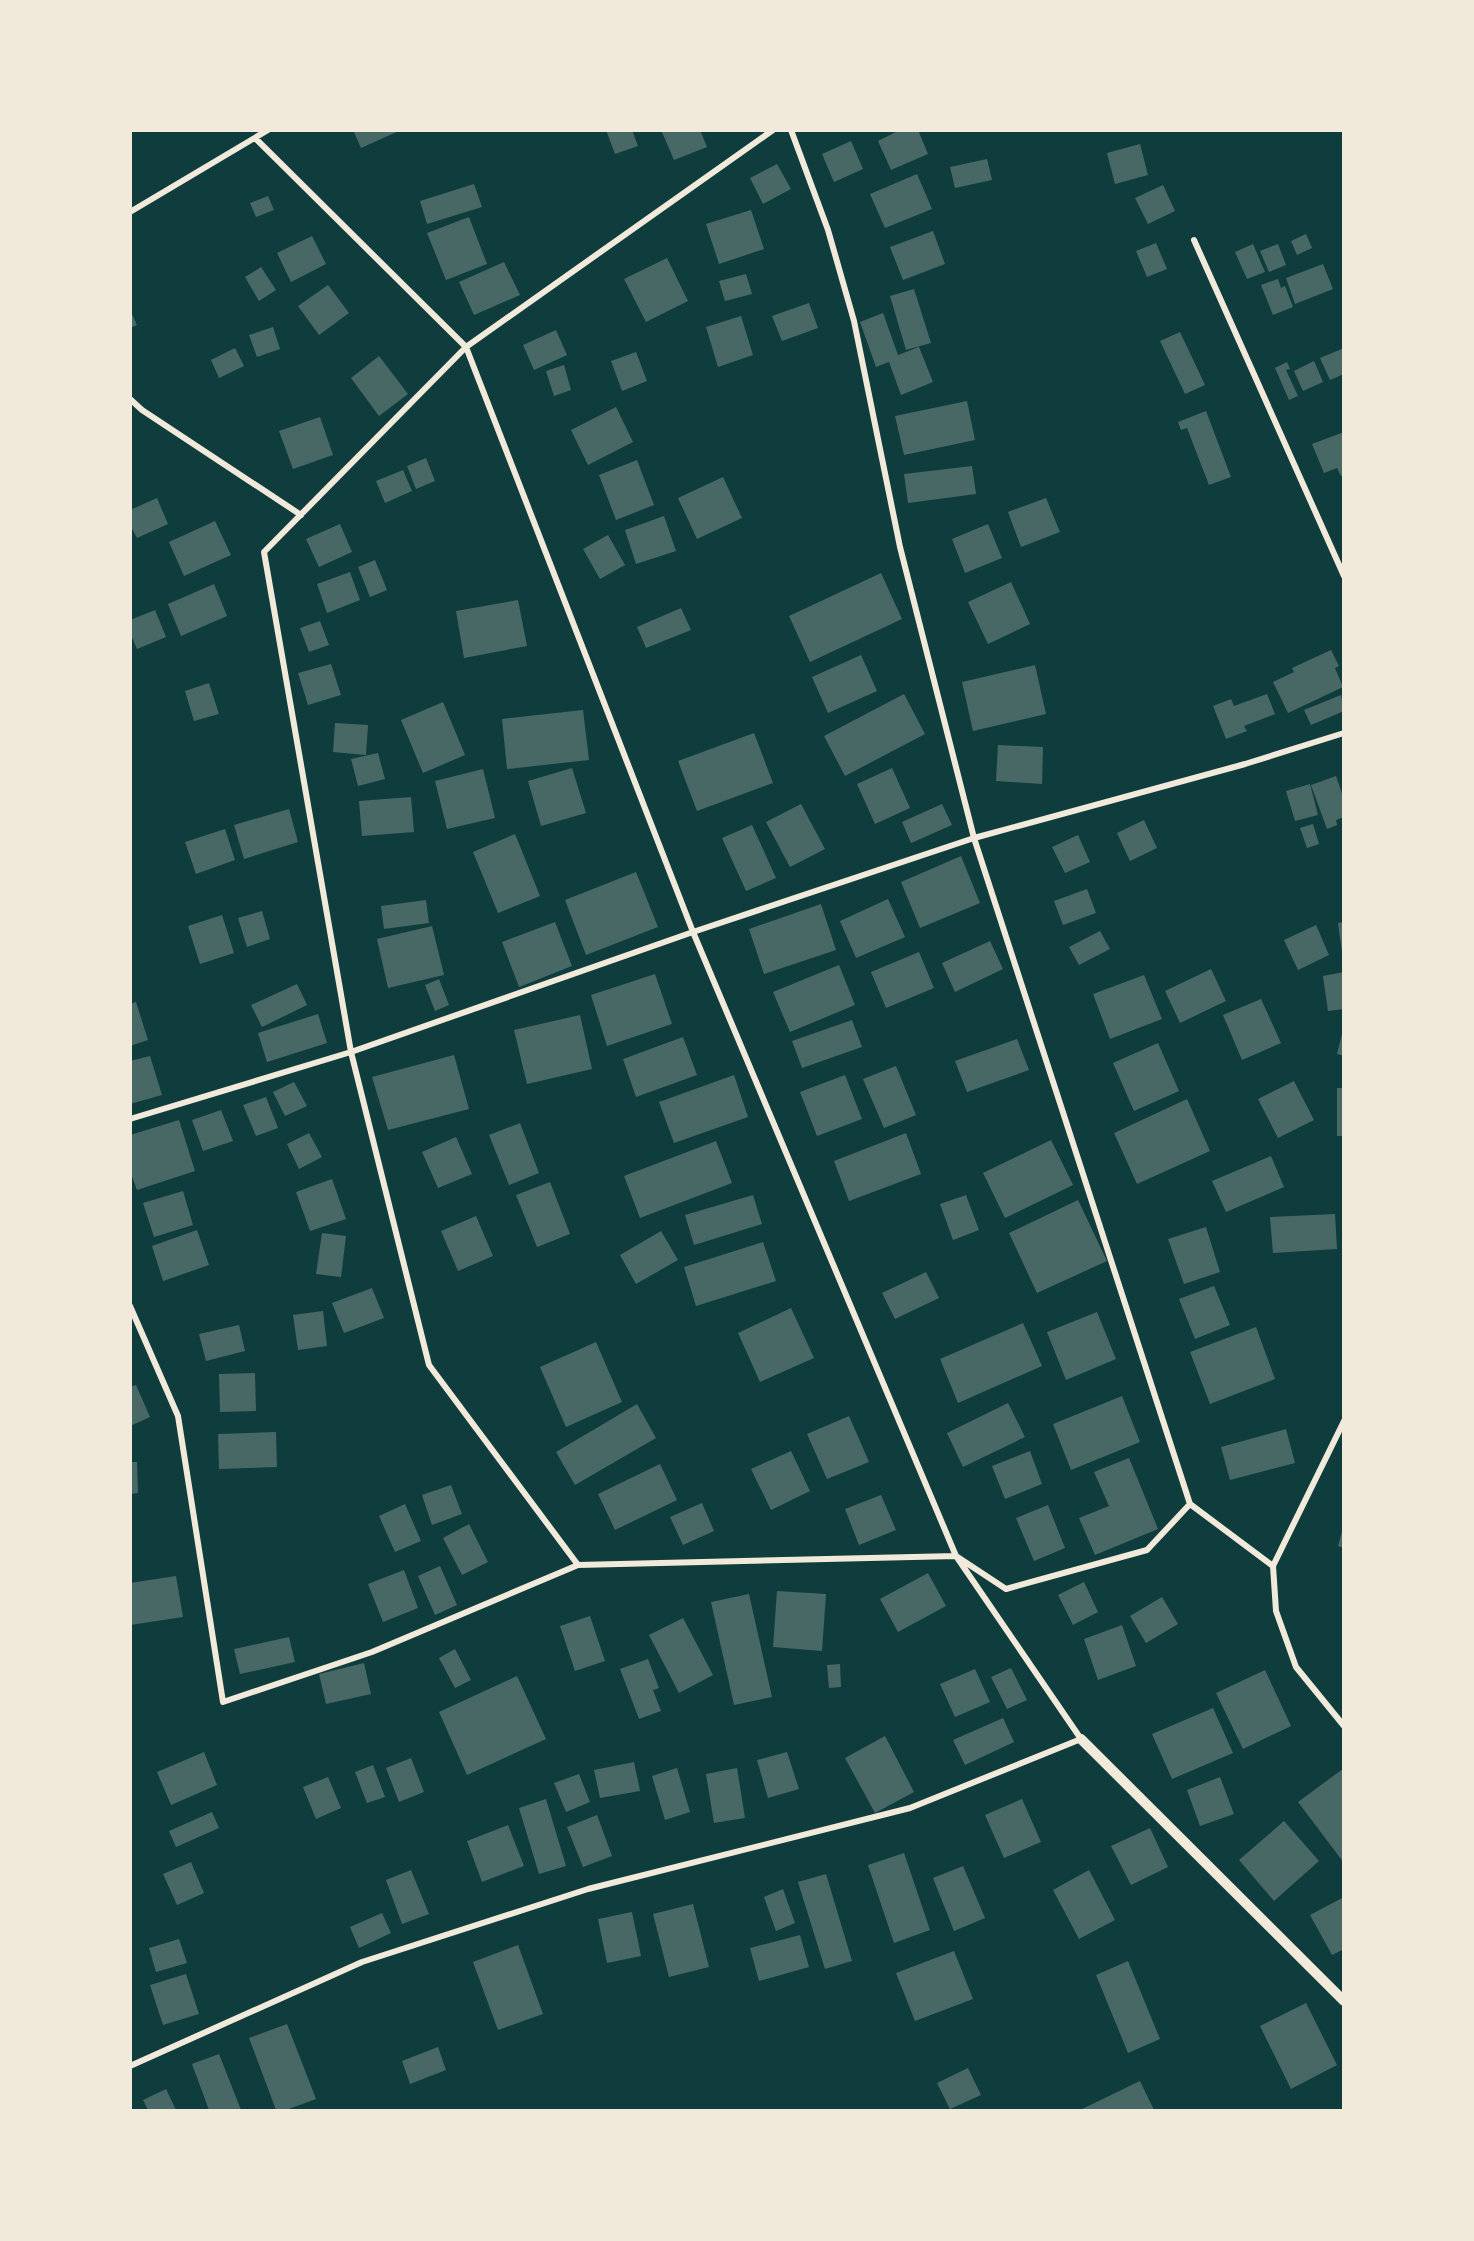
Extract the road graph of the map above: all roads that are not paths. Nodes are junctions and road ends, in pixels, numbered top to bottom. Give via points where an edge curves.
1 (268, 130) edge
2 (773, 130) edge
3 (791, 130) edge
4 (255, 139) junction
5 (130, 212) edge
6 (1194, 240) dead end
7 (466, 347) junction
8 (130, 399) edge
9 (301, 515) junction
10 (1344, 576) edge
11 (1344, 733) edge
12 (974, 838) junction
13 (693, 932) junction
14 (351, 1052) junction
15 (130, 1119) edge
16 (130, 1306) edge
17 (1344, 1421) edge
18 (1190, 1504) junction
19 (956, 1556) junction
20 (578, 1565) junction
21 (1273, 1566) junction
22 (1344, 1726) edge
23 (1081, 1739) junction
24 (1344, 2001) edge
25 (130, 2066) edge

1 - 4 street
2 - 7 street
3 - 12 street via 828,230 854,321 900,547
4 - 5 street
4 - 7 street
6 - 10 street
7 - 9 street
7 - 13 street
8 - 9 street
9 - 14 street via 264,552
11 - 12 street
12 - 13 street
12 - 18 street
13 - 14 street
13 - 19 street
14 - 15 street
14 - 20 street via 429,1365
16 - 20 street via 178,1416 223,1702 372,1652
17 - 21 street
18 - 19 street via 1147,1550 1006,1589
18 - 21 street
19 - 20 street
19 - 23 street
21 - 22 street via 1276,1611 1296,1667
23 - 24 street
23 - 25 street via 910,1808 588,1889 362,1962

